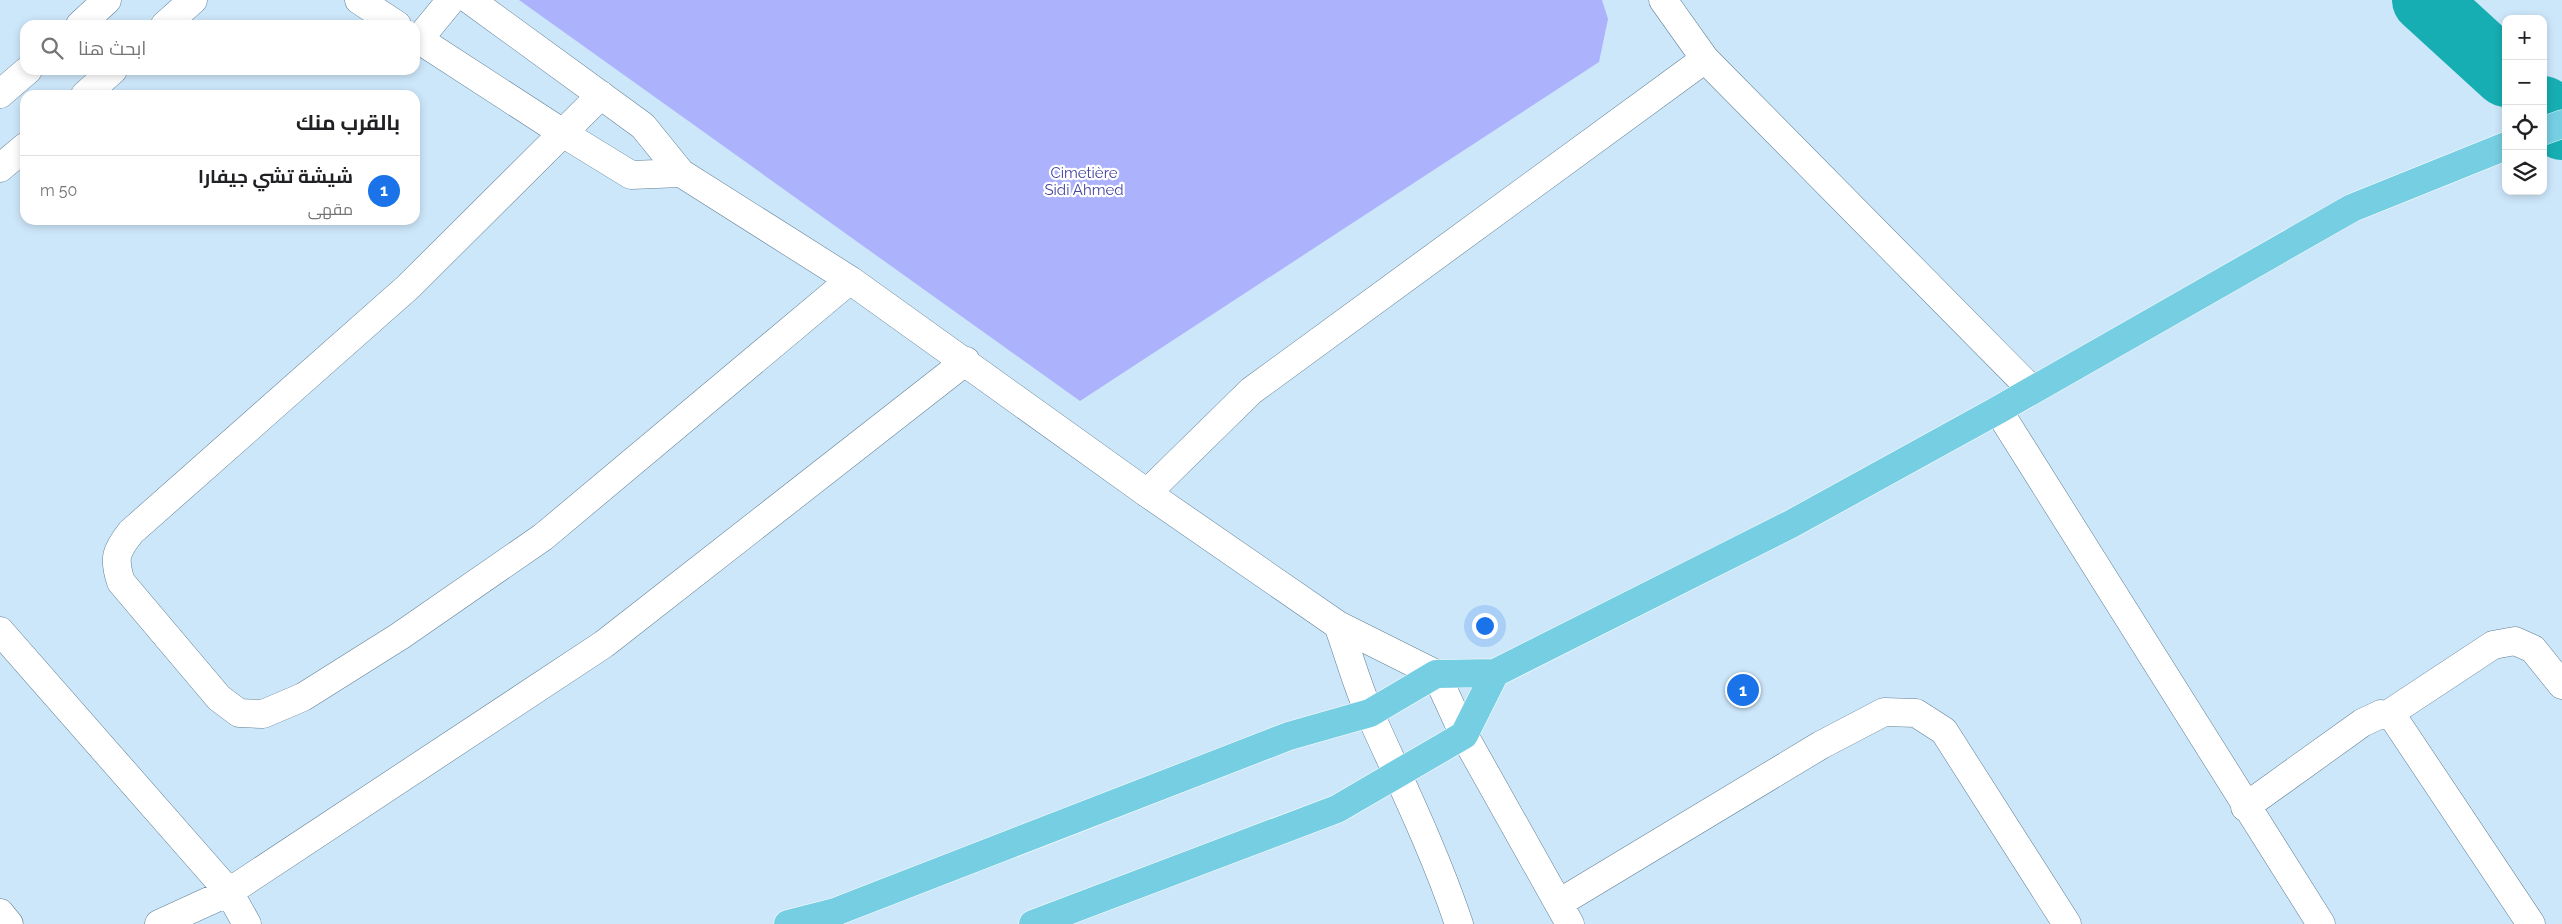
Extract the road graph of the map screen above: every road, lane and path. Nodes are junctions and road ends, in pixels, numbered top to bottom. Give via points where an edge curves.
1 (107, 0) edge
2 (193, 0) edge
3 (359, 0) edge
4 (451, 0) edge
5 (470, 0) edge
6 (1663, 0) edge
7 (85, 20) edge
8 (170, 20) edge
9 (389, 20) edge
10 (420, 26) edge
11 (420, 40) edge
12 (1705, 59) junction
13 (22, 75) edge
14 (107, 75) edge
15 (91, 90) edge
16 (0, 94) edge
17 (600, 95) junction
18 (2562, 124) edge
19 (2547, 130) edge
20 (561, 132) junction
21 (2502, 148) edge
22 (681, 173) junction
23 (850, 280) junction
24 (966, 361) junction
25 (2032, 390) junction
26 (1998, 410) junction
27 (1147, 493) junction
28 (1338, 625) junction
29 (0, 631) edge
30 (1495, 673) junction
31 (1436, 674) junction
32 (2562, 685) edge
33 (1370, 713) junction
34 (2387, 715) junction
35 (1464, 735) junction
36 (1400, 774) junction
37 (2245, 807) junction
38 (229, 892) junction
39 (0, 912) edge
40 (1564, 914) edge
41 (2315, 922) edge
42 (9, 924) edge
43 (159, 924) edge
44 (247, 924) edge
45 (791, 924) edge
46 (1033, 924) edge
47 (1459, 924) edge
48 (2068, 924) edge
49 (2531, 924) edge

1 - 7 street
2 - 8 street
3 - 9 street
4 - 10 street
5 - 17 street
6 - 12 street
11 - 20 street
12 - 25 street
12 - 27 street via 1251,391
13 - 16 street
14 - 15 street
17 - 20 street
17 - 22 street via 644,126
18 - 19 main road
20 - 22 street via 631,175
20 - 23 street via 408,287 131,532 118,548 116,565 121,582 219,698 240,712 263,714 303,697 400,636 543,537
21 - 25 main road via 2352,208
22 - 23 street
23 - 24 street
24 - 27 street
24 - 38 street via 604,644
25 - 26 main road
26 - 30 main road via 1792,524
26 - 37 street
27 - 28 street
28 - 31 street
28 - 33 street
29 - 38 street
30 - 31 main road
30 - 35 main road
31 - 33 main road
31 - 35 street
32 - 34 street via 2533,648 2515,641 2493,645
33 - 36 street
33 - 45 main road via 1289,736 835,912
34 - 37 street via 2381,714 2362,723
34 - 49 street via 2393,717
35 - 36 main road
35 - 40 street
36 - 46 main road via 1337,808
36 - 47 street via 1444,878
37 - 41 street
38 - 43 street
38 - 44 street
39 - 42 street
40 - 48 street via 1820,745 1884,712 1916,713 1944,731

